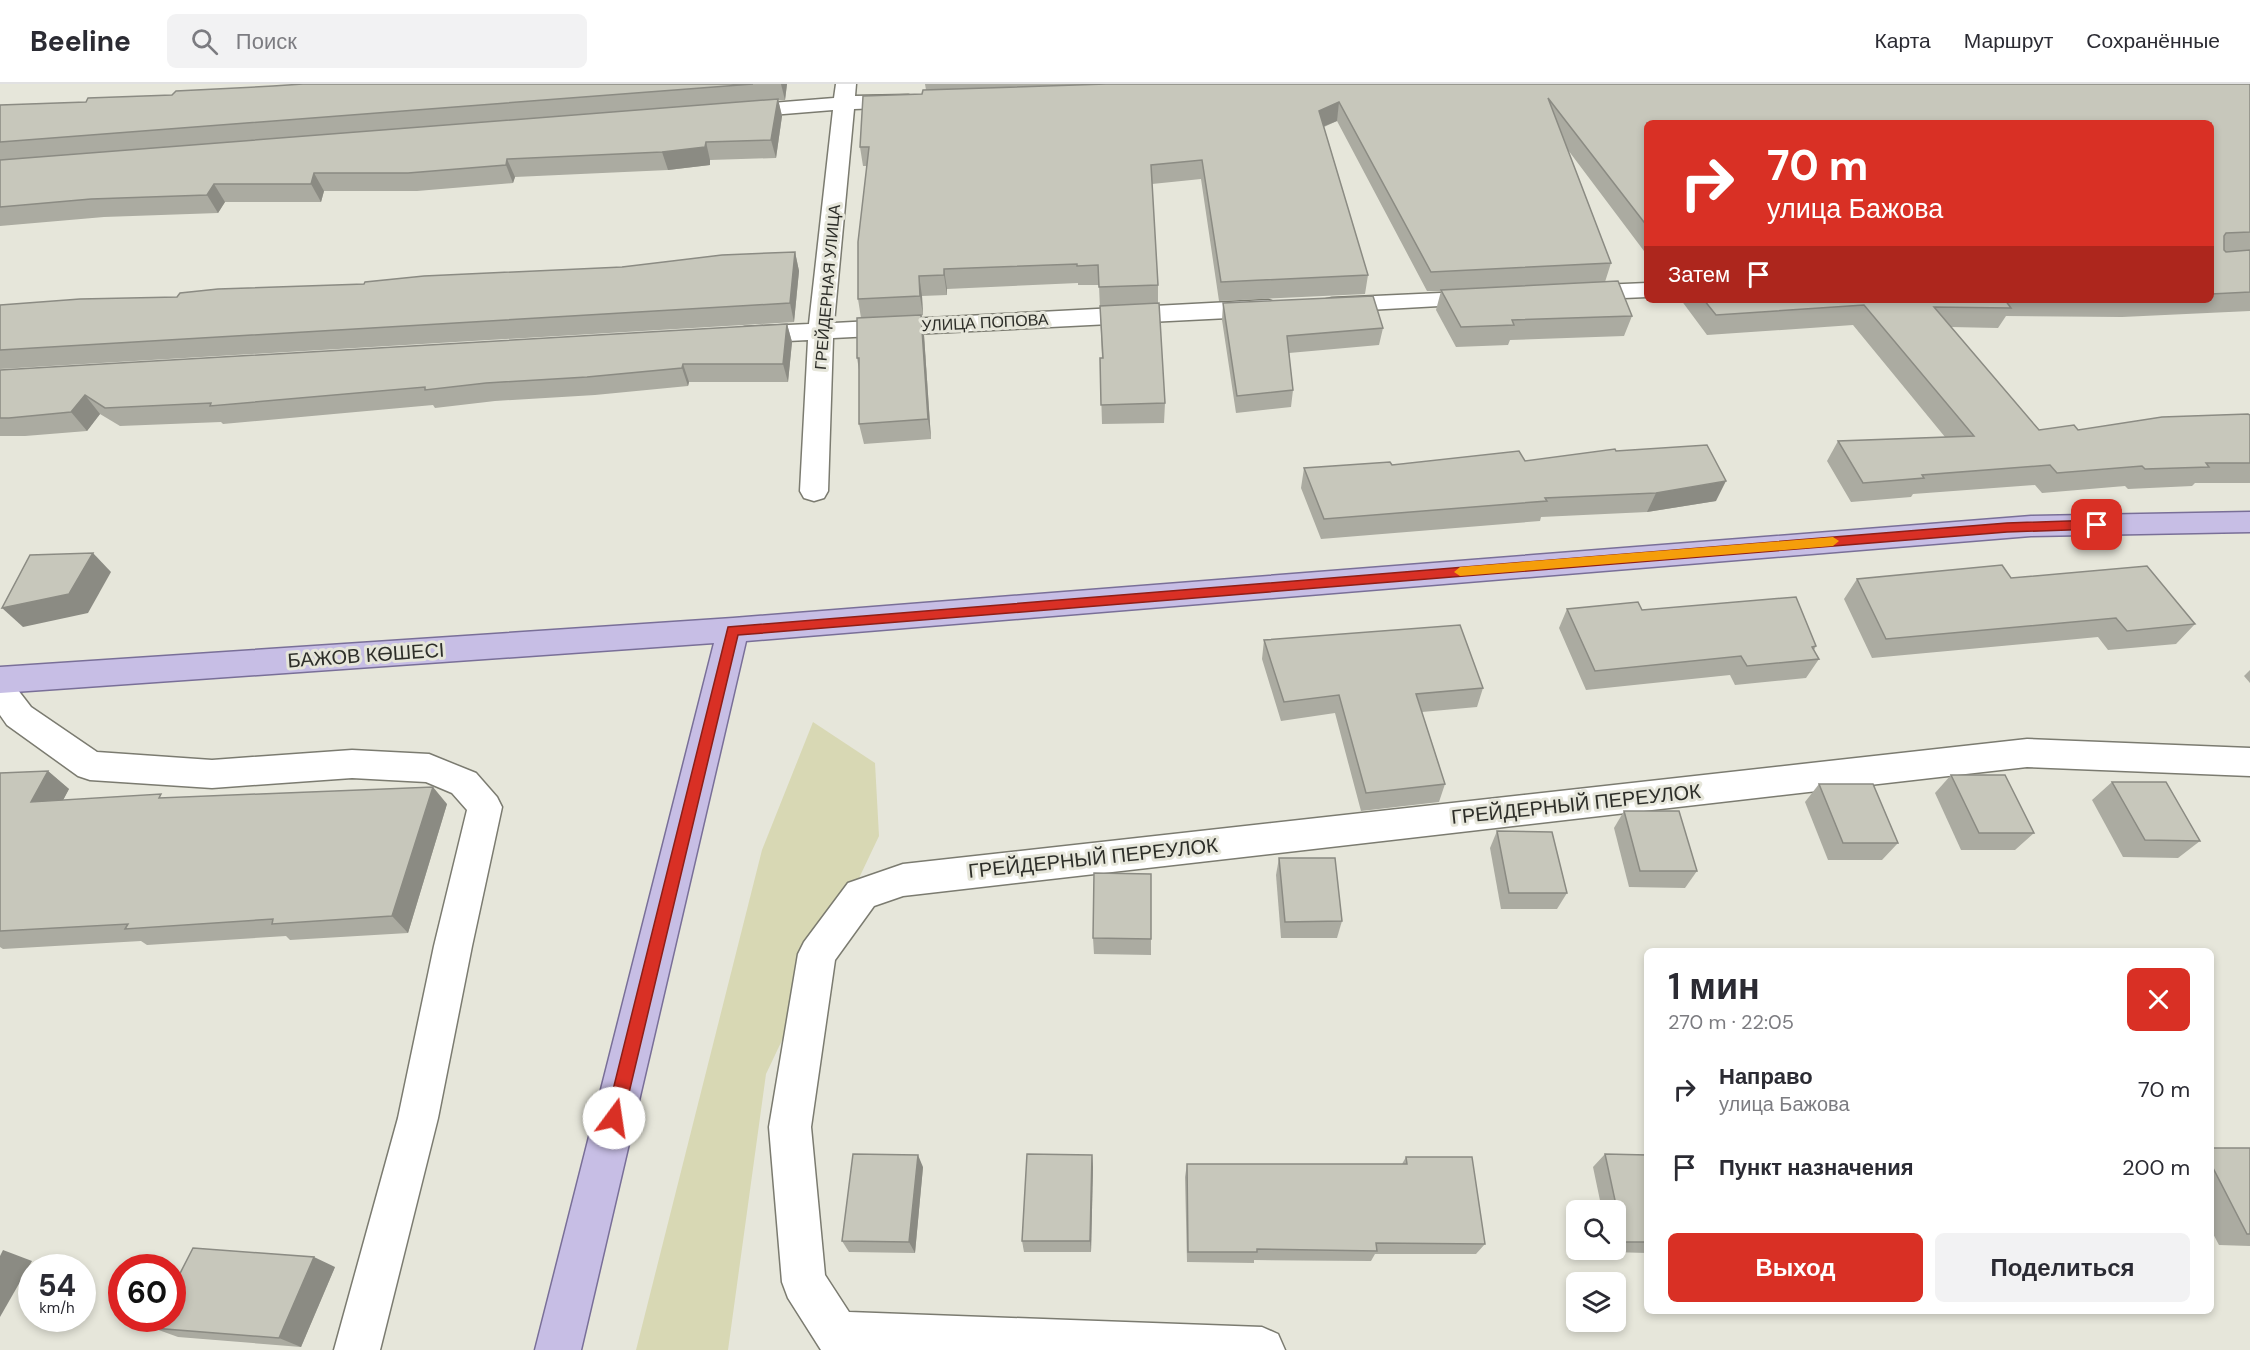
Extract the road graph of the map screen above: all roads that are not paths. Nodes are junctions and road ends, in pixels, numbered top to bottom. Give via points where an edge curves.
1 (845, 94) edge
2 (926, 101) edge
3 (713, 114) edge
4 (1644, 290) edge
5 (1551, 294) edge
6 (1503, 297) edge
7 (821, 330) junction
8 (726, 336) edge
9 (814, 491) dead end
10 (2250, 522) edge
11 (733, 630) junction
12 (0, 680) edge
13 (0, 690) edge
14 (2250, 762) edge
15 (832, 1342) edge
16 (357, 1350) edge
17 (558, 1350) edge
18 (1262, 1350) edge

1 - 2 street
1 - 3 street
1 - 7 street, ГРЕЙДЕРНАЯ УЛИЦА
4 - 5 street
6 - 7 street, УЛИЦА ПОПОВА
7 - 8 street, УЛИЦА ПОПОВА
7 - 9 street, ГРЕЙДЕРНАЯ УЛИЦА
10 - 11 main road, БАЖОВ КӨШЕСІ via 2031,526
11 - 12 main road, БАЖОВ КӨШЕСІ
11 - 17 main road
13 - 16 street via 19,716 90,766 212,774 352,764 429,768 464,783 485,807 418,1118
14 - 15 street, ГРЕЙДЕРНЫЙ ПЕРЕУЛОК via 2027,753 903,880 861,894 817,954 790,1127 804,1282
15 - 18 street

